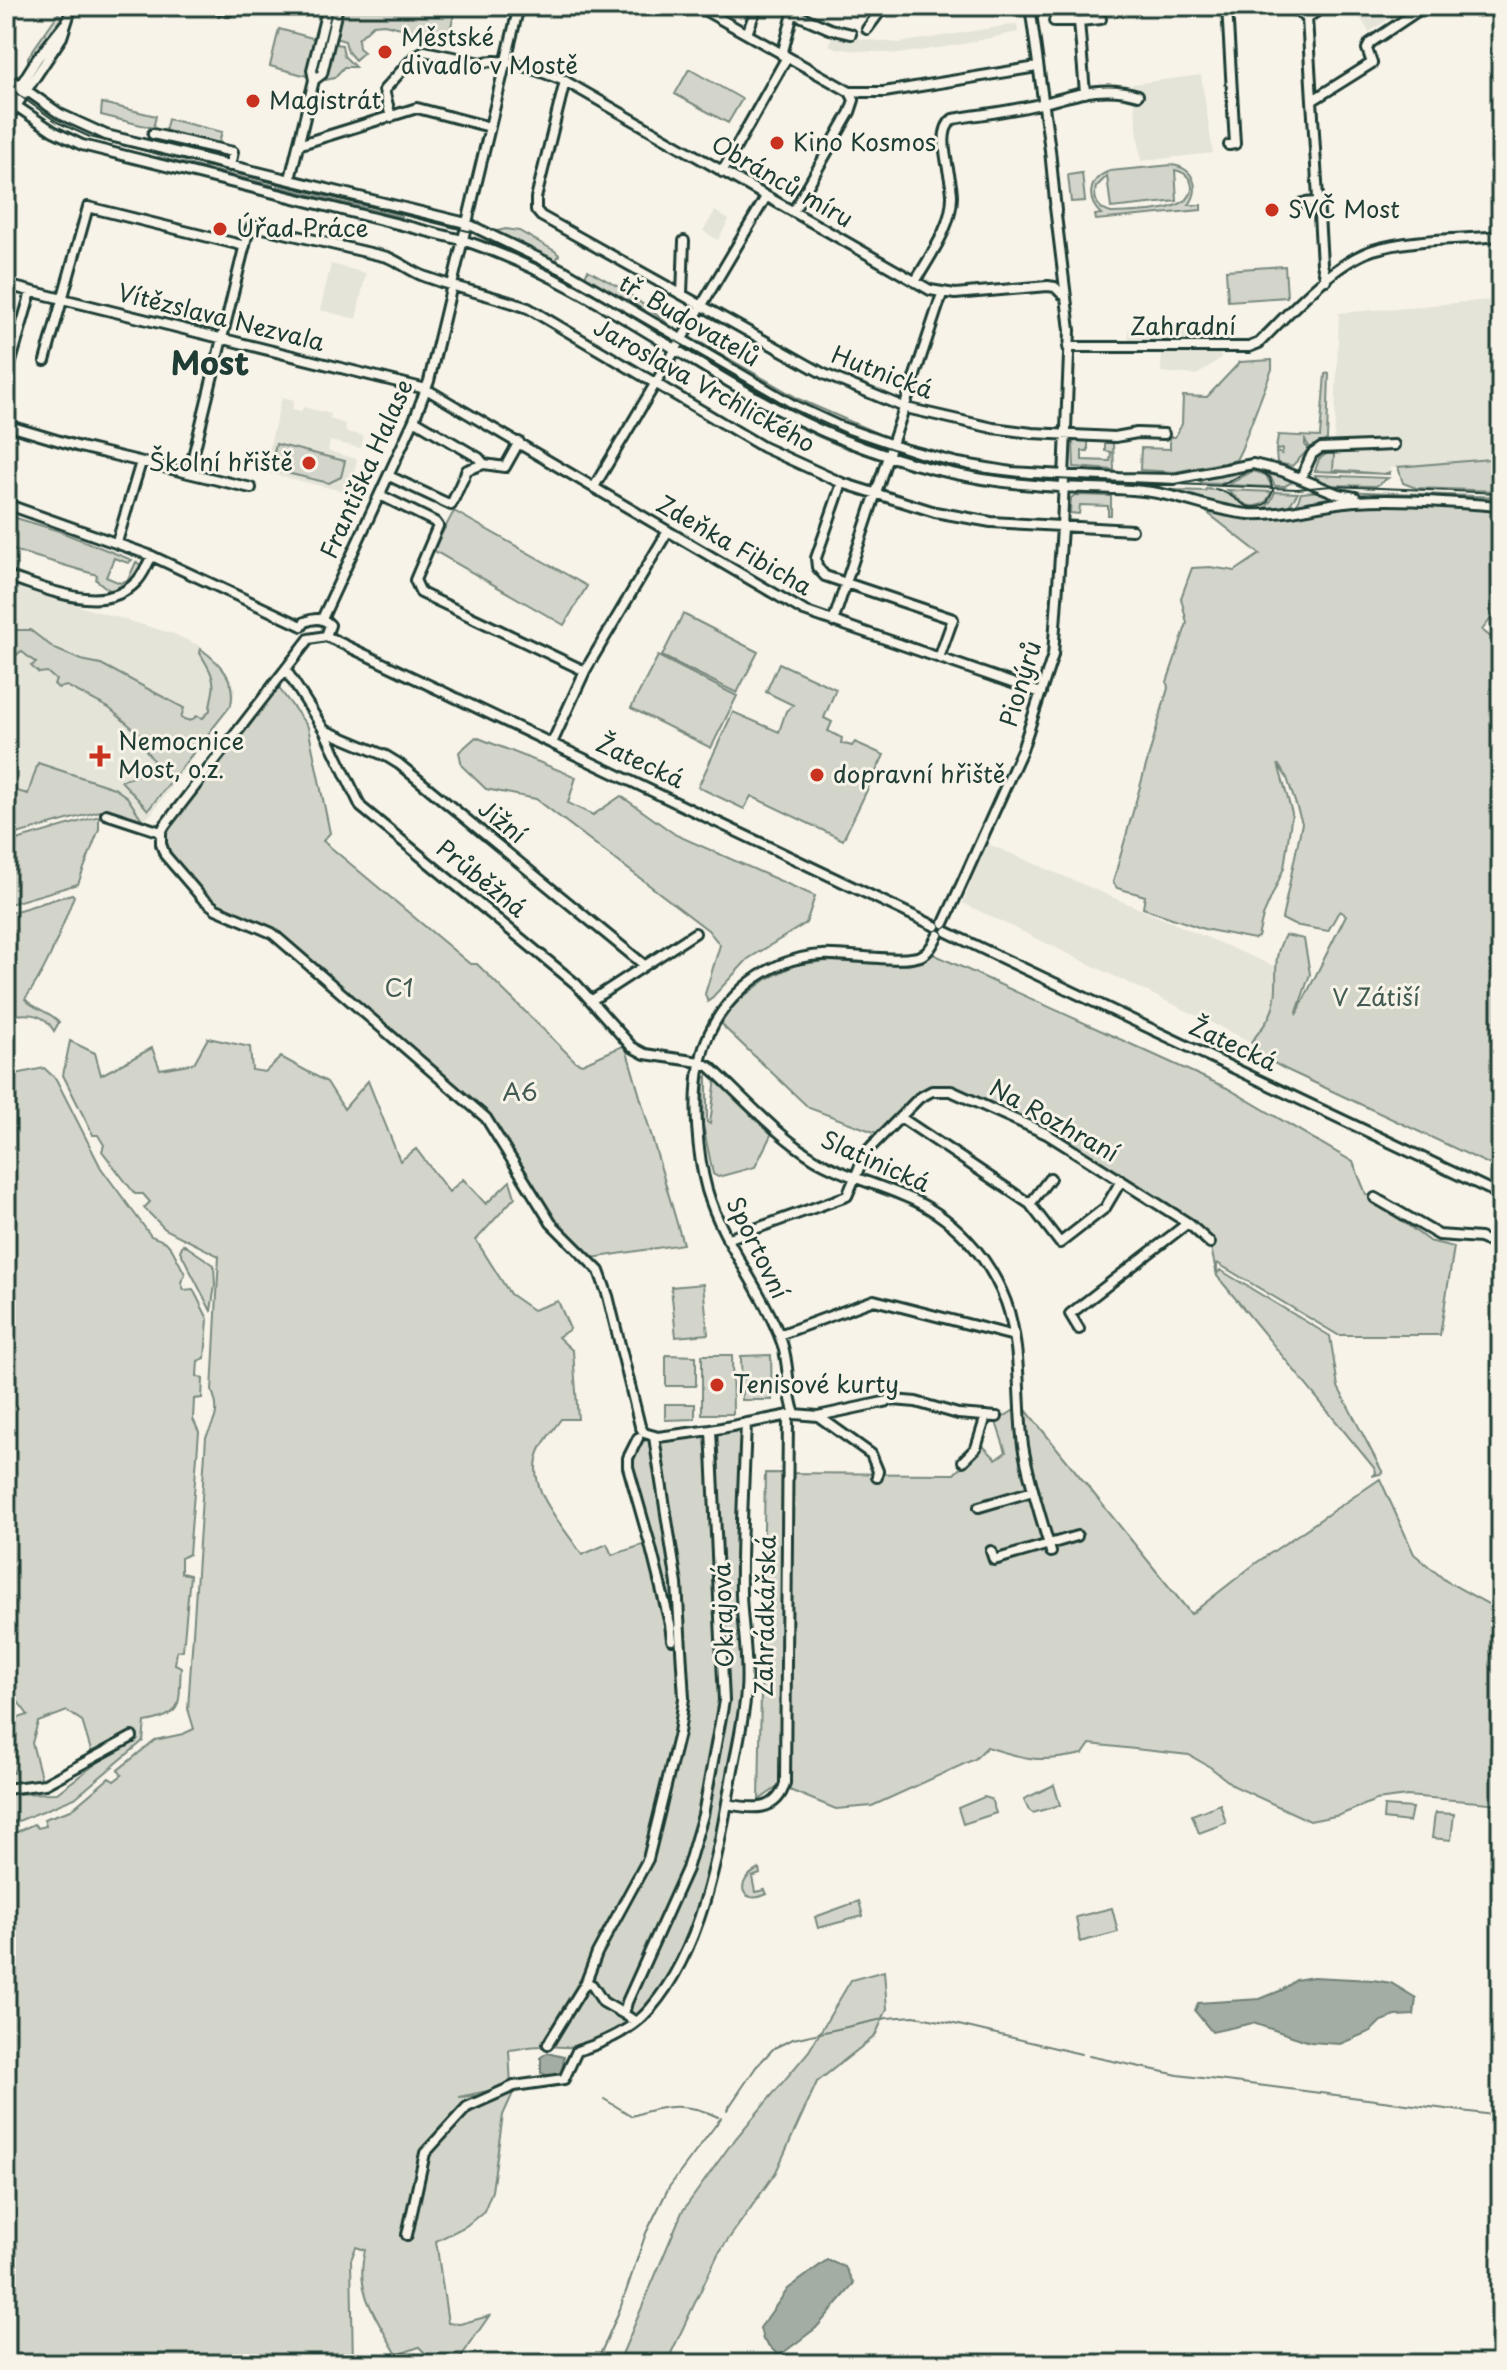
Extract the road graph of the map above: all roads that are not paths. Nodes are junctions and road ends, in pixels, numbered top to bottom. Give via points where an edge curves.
1 (72, 6) edge
2 (208, 6) edge
3 (230, 6) edge
4 (328, 6) edge
5 (338, 6) edge
6 (519, 6) edge
7 (697, 6) edge
8 (757, 6) edge
9 (884, 6) edge
10 (1030, 6) edge
11 (1227, 6) edge
12 (1289, 6) edge
13 (1325, 6) edge
14 (1425, 6) edge
15 (794, 10) edge
16 (1307, 18) junction
17 (1101, 19) dead end
18 (1054, 21) dead end
19 (1079, 21) junction
20 (867, 29) dead end
21 (747, 34) junction
22 (851, 34) dead end
23 (785, 56) junction
24 (505, 63) junction
25 (1037, 67) junction
26 (8, 78) edge
27 (30, 78) junction
28 (314, 80) junction
29 (565, 81) junction
30 (23, 89) junction
31 (850, 92) junction
32 (1085, 93) junction
33 (1138, 95) dead end
34 (37, 100) junction
35 (1313, 100) junction
36 (1042, 103) junction
37 (9, 109) edge
38 (26, 113) junction
39 (391, 117) junction
40 (490, 127) junction
41 (153, 134) dead end
42 (298, 145) junction
43 (1229, 145) dead end
44 (230, 166) junction
45 (722, 172) junction
46 (290, 179) junction
47 (766, 197) junction
48 (1317, 202) junction
49 (1303, 203) dead end
50 (793, 212) junction
51 (466, 223) junction
52 (1501, 236) edge
53 (462, 240) junction
54 (684, 241) dead end
55 (245, 246) junction
56 (1063, 280) junction
57 (1326, 280) junction
58 (915, 282) junction
59 (452, 284) junction
60 (6, 285) edge
61 (1048, 286) junction
62 (31, 292) junction
63 (682, 294) junction
64 (942, 294) junction
65 (1062, 294) junction
66 (61, 300) junction
67 (701, 304) junction
68 (223, 339) junction
69 (681, 339) junction
70 (1068, 347) junction
71 (675, 349) junction
72 (45, 361) dead end
73 (6, 379) edge
74 (655, 384) junction
75 (426, 389) junction
76 (906, 408) junction
77 (414, 420) junction
78 (6, 425) edge
79 (1164, 434) dead end
80 (1064, 435) junction
81 (519, 442) junction
82 (893, 445) junction
83 (1394, 445) dead end
84 (889, 457) junction
85 (141, 462) junction
86 (484, 464) junction
87 (189, 473) junction
88 (1063, 475) junction
89 (389, 476) junction
90 (1301, 478) junction
91 (842, 483) junction
92 (594, 487) junction
93 (251, 488) dead end
94 (1062, 488) junction
95 (380, 495) junction
96 (875, 495) junction
97 (1372, 500) junction
98 (6, 504) edge
99 (1501, 506) edge
100 (1062, 528) junction
101 (1132, 530) dead end
102 (668, 531) junction
103 (117, 542) junction
104 (152, 556) junction
105 (6, 576) edge
106 (846, 583) junction
107 (322, 619) junction
108 (833, 622) junction
109 (302, 626) junction
110 (326, 636) junction
111 (309, 639) junction
112 (939, 658) junction
113 (286, 670) junction
114 (585, 671) junction
115 (1041, 693) junction
116 (324, 730) junction
117 (552, 743) junction
118 (106, 814) dead end
119 (161, 832) junction
120 (941, 929) junction
121 (695, 933) dead end
122 (643, 964) junction
123 (592, 1000) junction
124 (700, 1062) junction
125 (900, 1117) junction
126 (1050, 1178) dead end
127 (855, 1179) junction
128 (1121, 1181) junction
129 (1501, 1195) edge
130 (1375, 1198) dead end
131 (1030, 1204) junction
132 (1188, 1223) junction
133 (727, 1239) junction
134 (1210, 1243) dead end
135 (1501, 1247) edge
136 (1079, 1329) dead end
137 (779, 1335) junction
138 (1014, 1336) junction
139 (792, 1414) junction
140 (818, 1416) junction
141 (986, 1416) junction
142 (997, 1417) dead end
143 (746, 1423) junction
144 (711, 1430) junction
145 (641, 1436) junction
146 (654, 1437) junction
147 (963, 1461) dead end
148 (877, 1477) dead end
149 (1033, 1491) junction
150 (979, 1507) dead end
151 (1077, 1536) dead end
152 (1050, 1548) junction
153 (993, 1560) dead end
154 (672, 1640) dead end
155 (132, 1737) dead end
156 (6, 1789) edge
157 (727, 1804) junction
158 (586, 1982) junction
159 (624, 2014) junction
160 (636, 2022) junction
161 (548, 2044) dead end
162 (407, 2235) dead end

1 - 27 street via 62,37
2 - 3 street via 228,11
4 - 28 street
5 - 28 street via 322,74
6 - 24 street, Františka Halase
7 - 21 street
8 - 21 street
9 - 20 street
10 - 25 street
11 - 43 street via 1227,76 1235,144
12 - 16 street
13 - 16 street
14 - 35 street via 1370,43 1367,49 1374,61
15 - 22 street
15 - 23 street
16 - 35 street
17 - 19 street
18 - 19 street
19 - 32 street
21 - 23 street
23 - 31 street
23 - 45 street
24 - 29 street, Obránců míru
24 - 39 street, Obránců míru via 424,51 384,90
24 - 40 street, Františka Halase
25 - 31 street via 884,92
25 - 36 street
26 - 27 street
26 - 30 street, tř. Budovatelů
27 - 30 street
27 - 34 street
28 - 42 street
29 - 45 street, Obránců míru
29 - 63 street, Hutnická via 536,210
30 - 34 street, tř. Budovatelů
30 - 37 street
31 - 50 street via 850,112
32 - 33 street via 1115,89
32 - 36 street
34 - 44 street, tř. Budovatelů via 106,135
35 - 48 street
36 - 56 street
36 - 58 street via 946,124 951,212
37 - 38 street, tř. Budovatelů
37 - 38 street
38 - 53 street, tř. Budovatelů via 82,145
39 - 40 street via 417,108
39 - 42 street
40 - 51 street, Františka Halase
41 - 44 street via 233,152
42 - 46 street
44 - 46 street, tř. Budovatelů
45 - 47 street, Obránců míru
46 - 51 street, tř. Budovatelů
47 - 50 street, Obránců míru
47 - 67 street
48 - 49 street
48 - 57 street
50 - 58 street, Obránců míru
51 - 53 street, Františka Halase
51 - 69 street, tř. Budovatelů via 565,271
52 - 57 street, Zahradní via 1371,251
53 - 59 street, Františka Halase
53 - 71 street, tř. Budovatelů via 560,282
54 - 63 street
55 - 59 street, Jaroslava Vrchlického via 251,228 259,227 387,257 422,276
55 - 66 street via 88,207
55 - 68 street
56 - 61 street, Obránců míru
56 - 65 street
56 - 70 street
57 - 70 street, Zahradní via 1249,347
58 - 64 street, Obránců míru
59 - 74 street, Jaroslava Vrchlického via 528,308
59 - 75 street, Františka Halase
60 - 62 street, Vítězslava Nezvala
61 - 64 street, Obránců míru
61 - 65 street
62 - 66 street, Vítězslava Nezvala
62 - 73 street
63 - 67 street, Hutnická
64 - 76 street
65 - 70 street
66 - 68 street, Vítězslava Nezvala
66 - 72 street
67 - 69 street
67 - 76 street, Hutnická via 824,374
68 - 75 street, Vítězslava Nezvala
68 - 87 street
69 - 71 street
69 - 82 street, tř. Budovatelů via 795,406
70 - 80 street, Pionýrů
71 - 74 street
71 - 84 street, tř. Budovatelů via 789,415
74 - 91 street, Jaroslava Vrchlického via 763,447
74 - 92 street
75 - 77 street, Františka Halase
75 - 81 street, Zdeňka Fibicha
76 - 80 street, Hutnická via 993,428
76 - 82 street
77 - 86 street
77 - 89 street, Františka Halase
78 - 85 street
79 - 80 street, Hutnická
80 - 88 street, Pionýrů
81 - 86 street via 505,467
81 - 92 street, Zdeňka Fibicha
82 - 84 street
82 - 88 street, tř. Budovatelů via 979,468
83 - 90 street via 1321,448 1312,454
84 - 94 street, tř. Budovatelů via 937,471
84 - 96 street
85 - 87 street
85 - 103 street
86 - 89 street via 467,470 451,505
87 - 93 street
88 - 90 street, tř. Budovatelů via 1171,479 1253,464
88 - 94 street, Pionýrů
89 - 95 street, Františka Halase
90 - 97 street, tř. Budovatelů via 1338,494
91 - 96 street, Jaroslava Vrchlického
91 - 106 street via 816,558 825,576
92 - 102 street, Zdeňka Fibicha
94 - 97 street, tř. Budovatelů via 1158,493 1248,514
94 - 100 street, Pionýrů
95 - 107 street, Františka Halase
95 - 114 street via 438,526 415,580 421,593
96 - 100 street, Jaroslava Vrchlického via 991,522
96 - 106 street
97 - 99 street, tř. Budovatelů
98 - 103 street
100 - 101 street, Jaroslava Vrchlického
100 - 115 street, Pionýrů via 1056,632
102 - 108 street, Zdeňka Fibicha via 804,611
102 - 114 street
103 - 104 street
104 - 105 street via 137,582 114,596 87,599
104 - 109 street
106 - 108 street
106 - 112 street via 953,619
107 - 109 street
107 - 110 street via 330,625
108 - 112 street, Zdeňka Fibicha
109 - 111 street
110 - 111 street
110 - 117 street, Žatecká
111 - 113 street
112 - 115 street, Zdeňka Fibicha
113 - 116 street, Průběžná
113 - 119 street
114 - 117 street
115 - 120 street, Pionýrů via 1022,750
116 - 122 street, Jižní via 399,764
116 - 123 street, Průběžná via 361,807
117 - 120 street, Žatecká
118 - 119 street
119 - 145 street via 165,855 202,898 272,933 486,1118 551,1223 599,1271
120 - 124 street, Sportovní via 927,952 911,959 822,955 772,968 742,988 721,1013
120 - 129 street, Žatecká
121 - 122 street
122 - 123 street
123 - 124 street, Průběžná via 632,1047 645,1054
124 - 127 street, Slatinická via 801,1150
124 - 133 street, Sportovní via 701,1159
125 - 127 street, Na Rozhraní via 866,1152
125 - 128 street, Na Rozhraní via 932,1091 958,1092 1047,1134
125 - 131 street
126 - 131 street
127 - 133 street via 842,1198
127 - 138 street, Slatinická via 918,1202 961,1233 995,1279
128 - 131 street via 1105,1208 1063,1247
128 - 132 street, Na Rozhraní
130 - 135 street via 1439,1235 1480,1238
132 - 134 street, Na Rozhraní
132 - 136 street via 1068,1311
133 - 137 street, Sportovní
137 - 138 street via 874,1300
137 - 139 street, Sportovní via 788,1364
138 - 149 street, Slatinická via 1023,1446
139 - 140 street
139 - 143 street
139 - 157 street, Zahrádkářská via 785,1778 779,1797 763,1808
140 - 141 street via 893,1400
140 - 148 street via 871,1454
141 - 142 street
141 - 147 street via 976,1448
143 - 144 street
143 - 157 street, Okrajová via 741,1591 746,1693
144 - 146 street
144 - 159 street via 724,1701 703,1815 687,1869
145 - 146 street
145 - 154 street via 628,1467
146 - 158 street via 677,1584 684,1698 648,1859
149 - 150 street
149 - 152 street, Slatinická
151 - 152 street
152 - 153 street
155 - 156 street via 45,1784
157 - 160 street, Okrajová via 693,1933 677,1969
158 - 159 street via 603,2002
158 - 161 street
159 - 160 street
160 - 162 street, Okrajová via 577,2051 564,2079 514,2086 467,2107 425,2153

